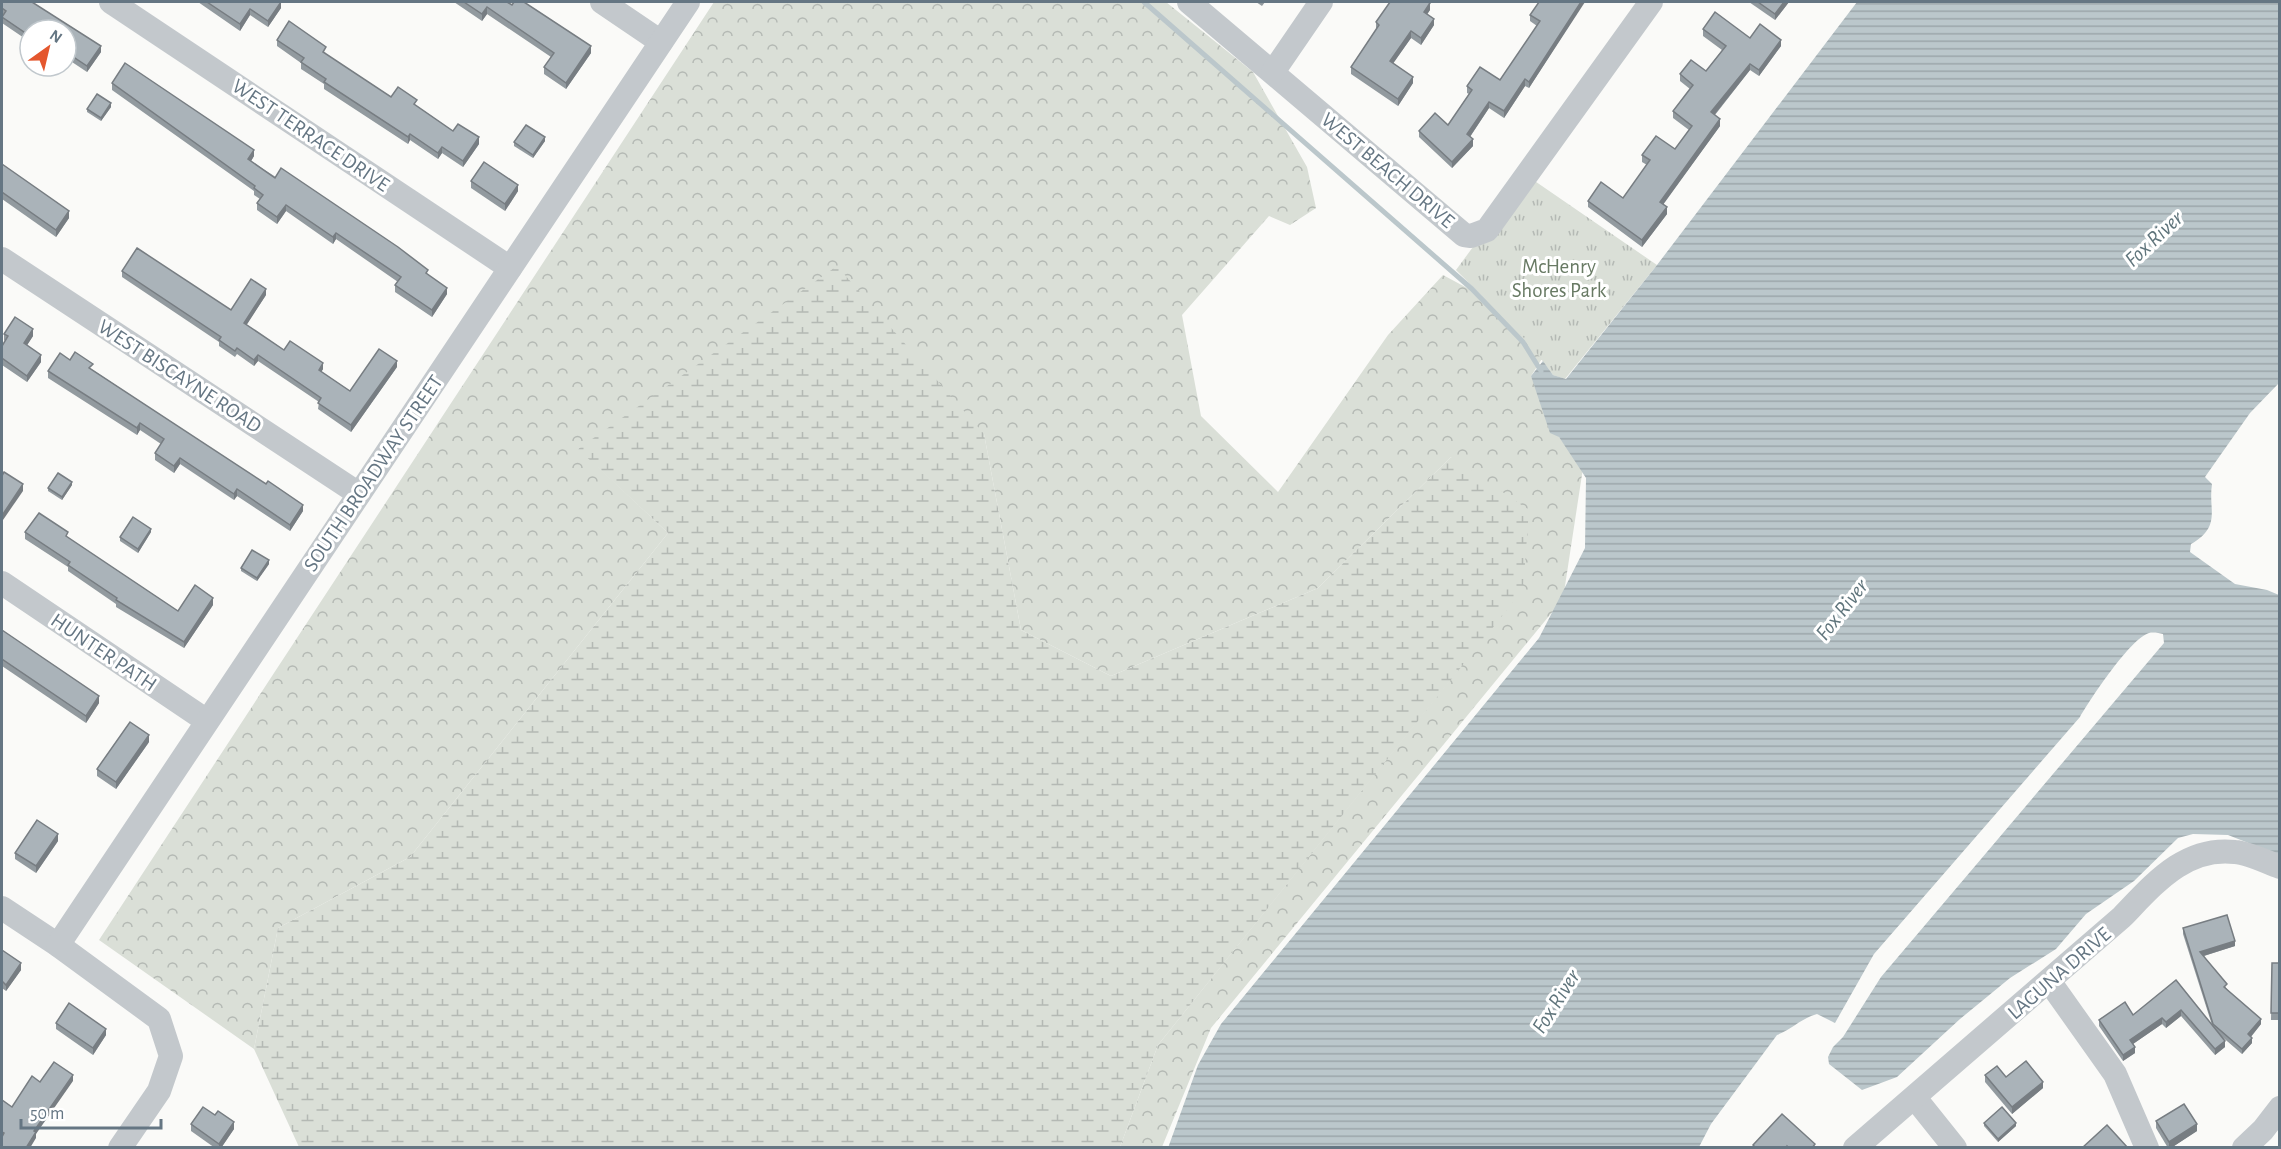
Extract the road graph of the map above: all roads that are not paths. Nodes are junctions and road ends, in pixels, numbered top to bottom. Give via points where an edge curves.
1 (111, 2) edge
2 (602, 2) edge
3 (688, 2) edge
4 (1189, 2) edge
5 (1322, 2) edge
6 (1651, 2) edge
7 (662, 42) junction
8 (1273, 72) junction
9 (2, 259) edge
10 (510, 268) junction
11 (359, 494) junction
12 (2, 583) edge
13 (207, 721) junction
14 (2280, 867) edge
15 (2, 908) edge
16 (57, 945) junction
17 (2049, 981) junction
18 (1915, 1098) junction
19 (2280, 1108) edge
20 (120, 1148) edge
21 (1856, 1148) edge
22 (1955, 1148) edge
23 (2147, 1148) edge
24 (2244, 1148) edge

1 - 10 street, WEST TERRACE DRIVE
2 - 7 street
3 - 7 street, SOUTH BROADWAY STREET
4 - 8 street, WEST BEACH DRIVE
5 - 8 street
6 - 8 street, WEST BEACH DRIVE via 1487,230 1471,236
7 - 10 street, SOUTH BROADWAY STREET
9 - 11 street, WEST BISCAYNE ROAD
10 - 11 street, SOUTH BROADWAY STREET
11 - 13 street, SOUTH BROADWAY STREET
12 - 13 street, HUNTER PATH
13 - 16 street, SOUTH BROADWAY STREET
14 - 17 street, LAGUNA DRIVE via 2237,852 2211,851 2187,858
15 - 16 street
16 - 20 street via 159,1019 171,1056 159,1091
17 - 18 street, LAGUNA DRIVE
17 - 23 street via 2115,1074
18 - 21 street, LAGUNA DRIVE
18 - 22 street
19 - 24 street

